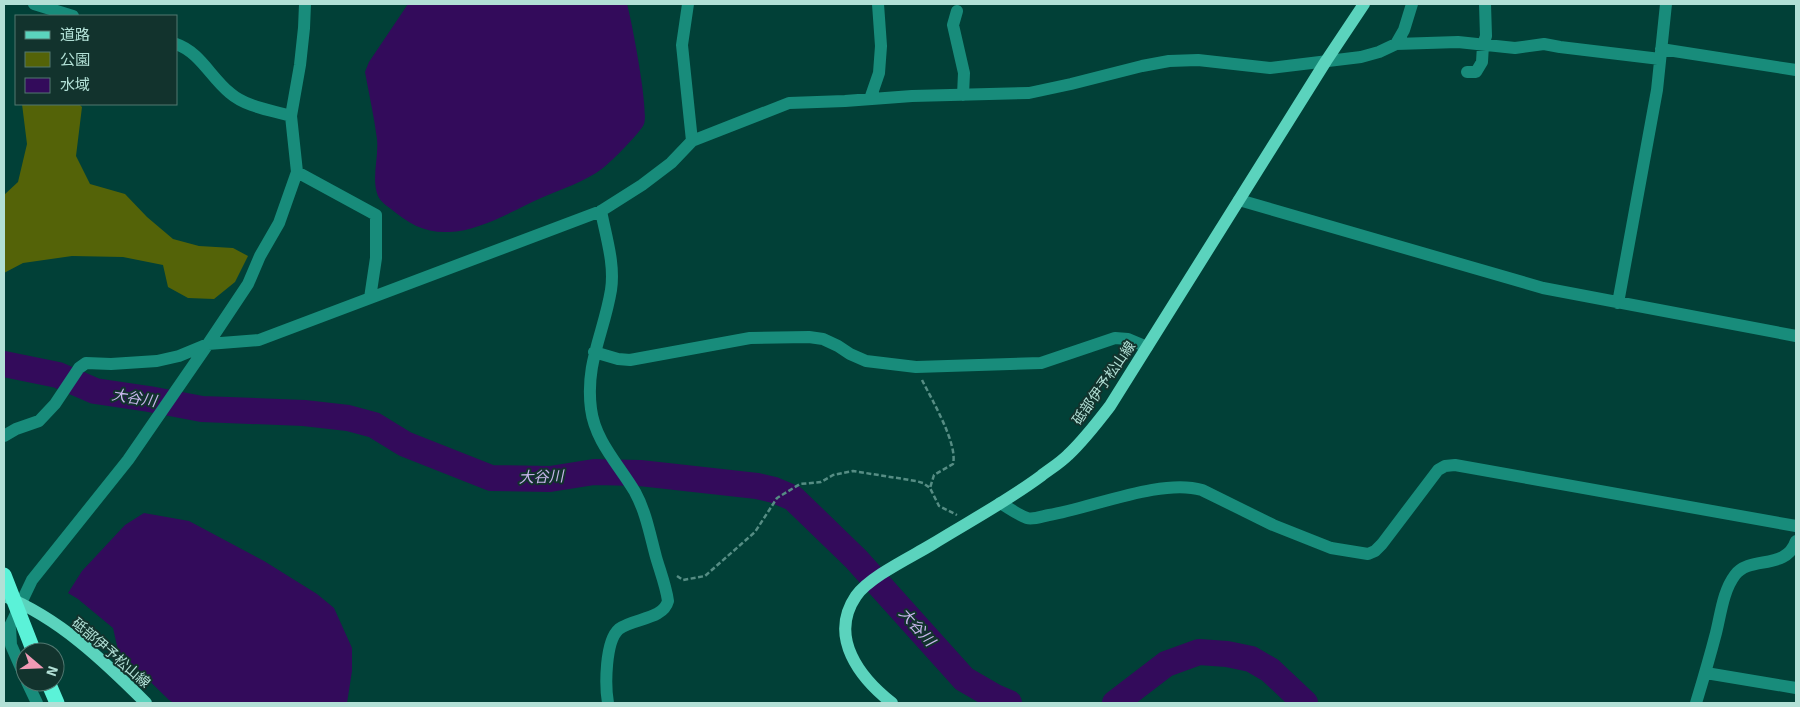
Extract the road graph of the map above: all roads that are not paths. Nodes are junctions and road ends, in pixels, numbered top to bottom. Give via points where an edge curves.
1 (34, 4) edge
2 (305, 4) edge
3 (688, 4) edge
4 (878, 4) edge
5 (1364, 4) edge
6 (1412, 4) edge
7 (1485, 4) edge
8 (1666, 4) edge
9 (957, 11) dead end
10 (70, 15) edge
11 (1396, 44) junction
12 (178, 45) edge
13 (1483, 45) junction
14 (1661, 54) junction
15 (1326, 61) junction
16 (1796, 70) edge
17 (1467, 72) dead end
18 (963, 94) junction
19 (870, 99) junction
20 (291, 116) junction
21 (692, 141) junction
22 (297, 172) junction
23 (1239, 200) junction
24 (600, 211) junction
25 (370, 298) junction
26 (1618, 302) junction
27 (1796, 336) edge
28 (208, 344) junction
29 (1147, 347) junction
30 (594, 352) junction
31 (4, 436) edge
32 (1000, 503) junction
33 (1796, 526) edge
34 (1796, 541) edge
35 (4, 575) edge
36 (4, 596) edge
37 (20, 603) junction
38 (30, 642) edge
39 (15, 656) edge
40 (1706, 673) junction
41 (1796, 688) edge
42 (146, 703) edge
43 (608, 703) edge
44 (892, 703) edge
45 (1696, 703) edge

1 - 10 street
2 - 20 street via 300,65
3 - 21 street via 682,45
4 - 19 street via 879,74
5 - 15 main road, 砥部伊予松山線
6 - 11 street
7 - 13 street via 1486,36
8 - 14 street
9 - 18 street via 954,25 964,73
11 - 13 street via 1458,42
11 - 15 street via 1361,57
12 - 20 street via 195,55 230,93 246,103
13 - 14 street via 1515,48 1544,44
13 - 17 street via 1480,68 1476,72
14 - 16 street
14 - 26 street
15 - 18 street via 1270,68 1198,60 1169,61 1028,94
15 - 23 main road, 砥部伊予松山線
18 - 19 street
19 - 21 street via 789,103
20 - 22 street
21 - 24 street via 657,174
22 - 25 street via 376,215 376,258
22 - 28 street via 279,223 248,284
23 - 26 street via 1543,288
23 - 29 main road, 砥部伊予松山線
24 - 25 street
24 - 30 street via 612,263 611,289
25 - 28 street via 259,340
26 - 27 street
28 - 31 street via 157,361 86,364 79,368 55,404 39,421
28 - 37 street via 128,460 32,580
29 - 30 street via 1128,339 1114,338 1041,363 916,367 866,361 823,339 809,337 750,338 630,360
29 - 32 main road, 砥部伊予松山線 via 1110,406 1067,456
30 - 43 street via 589,384 596,428 643,509 667,594 666,606 661,611 620,628 615,635 606,674
32 - 33 street via 1028,519 1132,494 1192,487 1331,548 1368,554 1382,544 1438,470 1455,465
32 - 44 main road, 砥部伊予松山線 via 864,588 856,597 849,611 845,637 848,649 861,674
34 - 40 street via 1788,555 1737,572 1728,585
35 - 38 highway, bridge
36 - 37 main road, 砥部伊予松山線
37 - 39 street via 10,626 10,645
37 - 42 main road, 砥部伊予松山線 via 74,636
40 - 41 street
40 - 45 street

